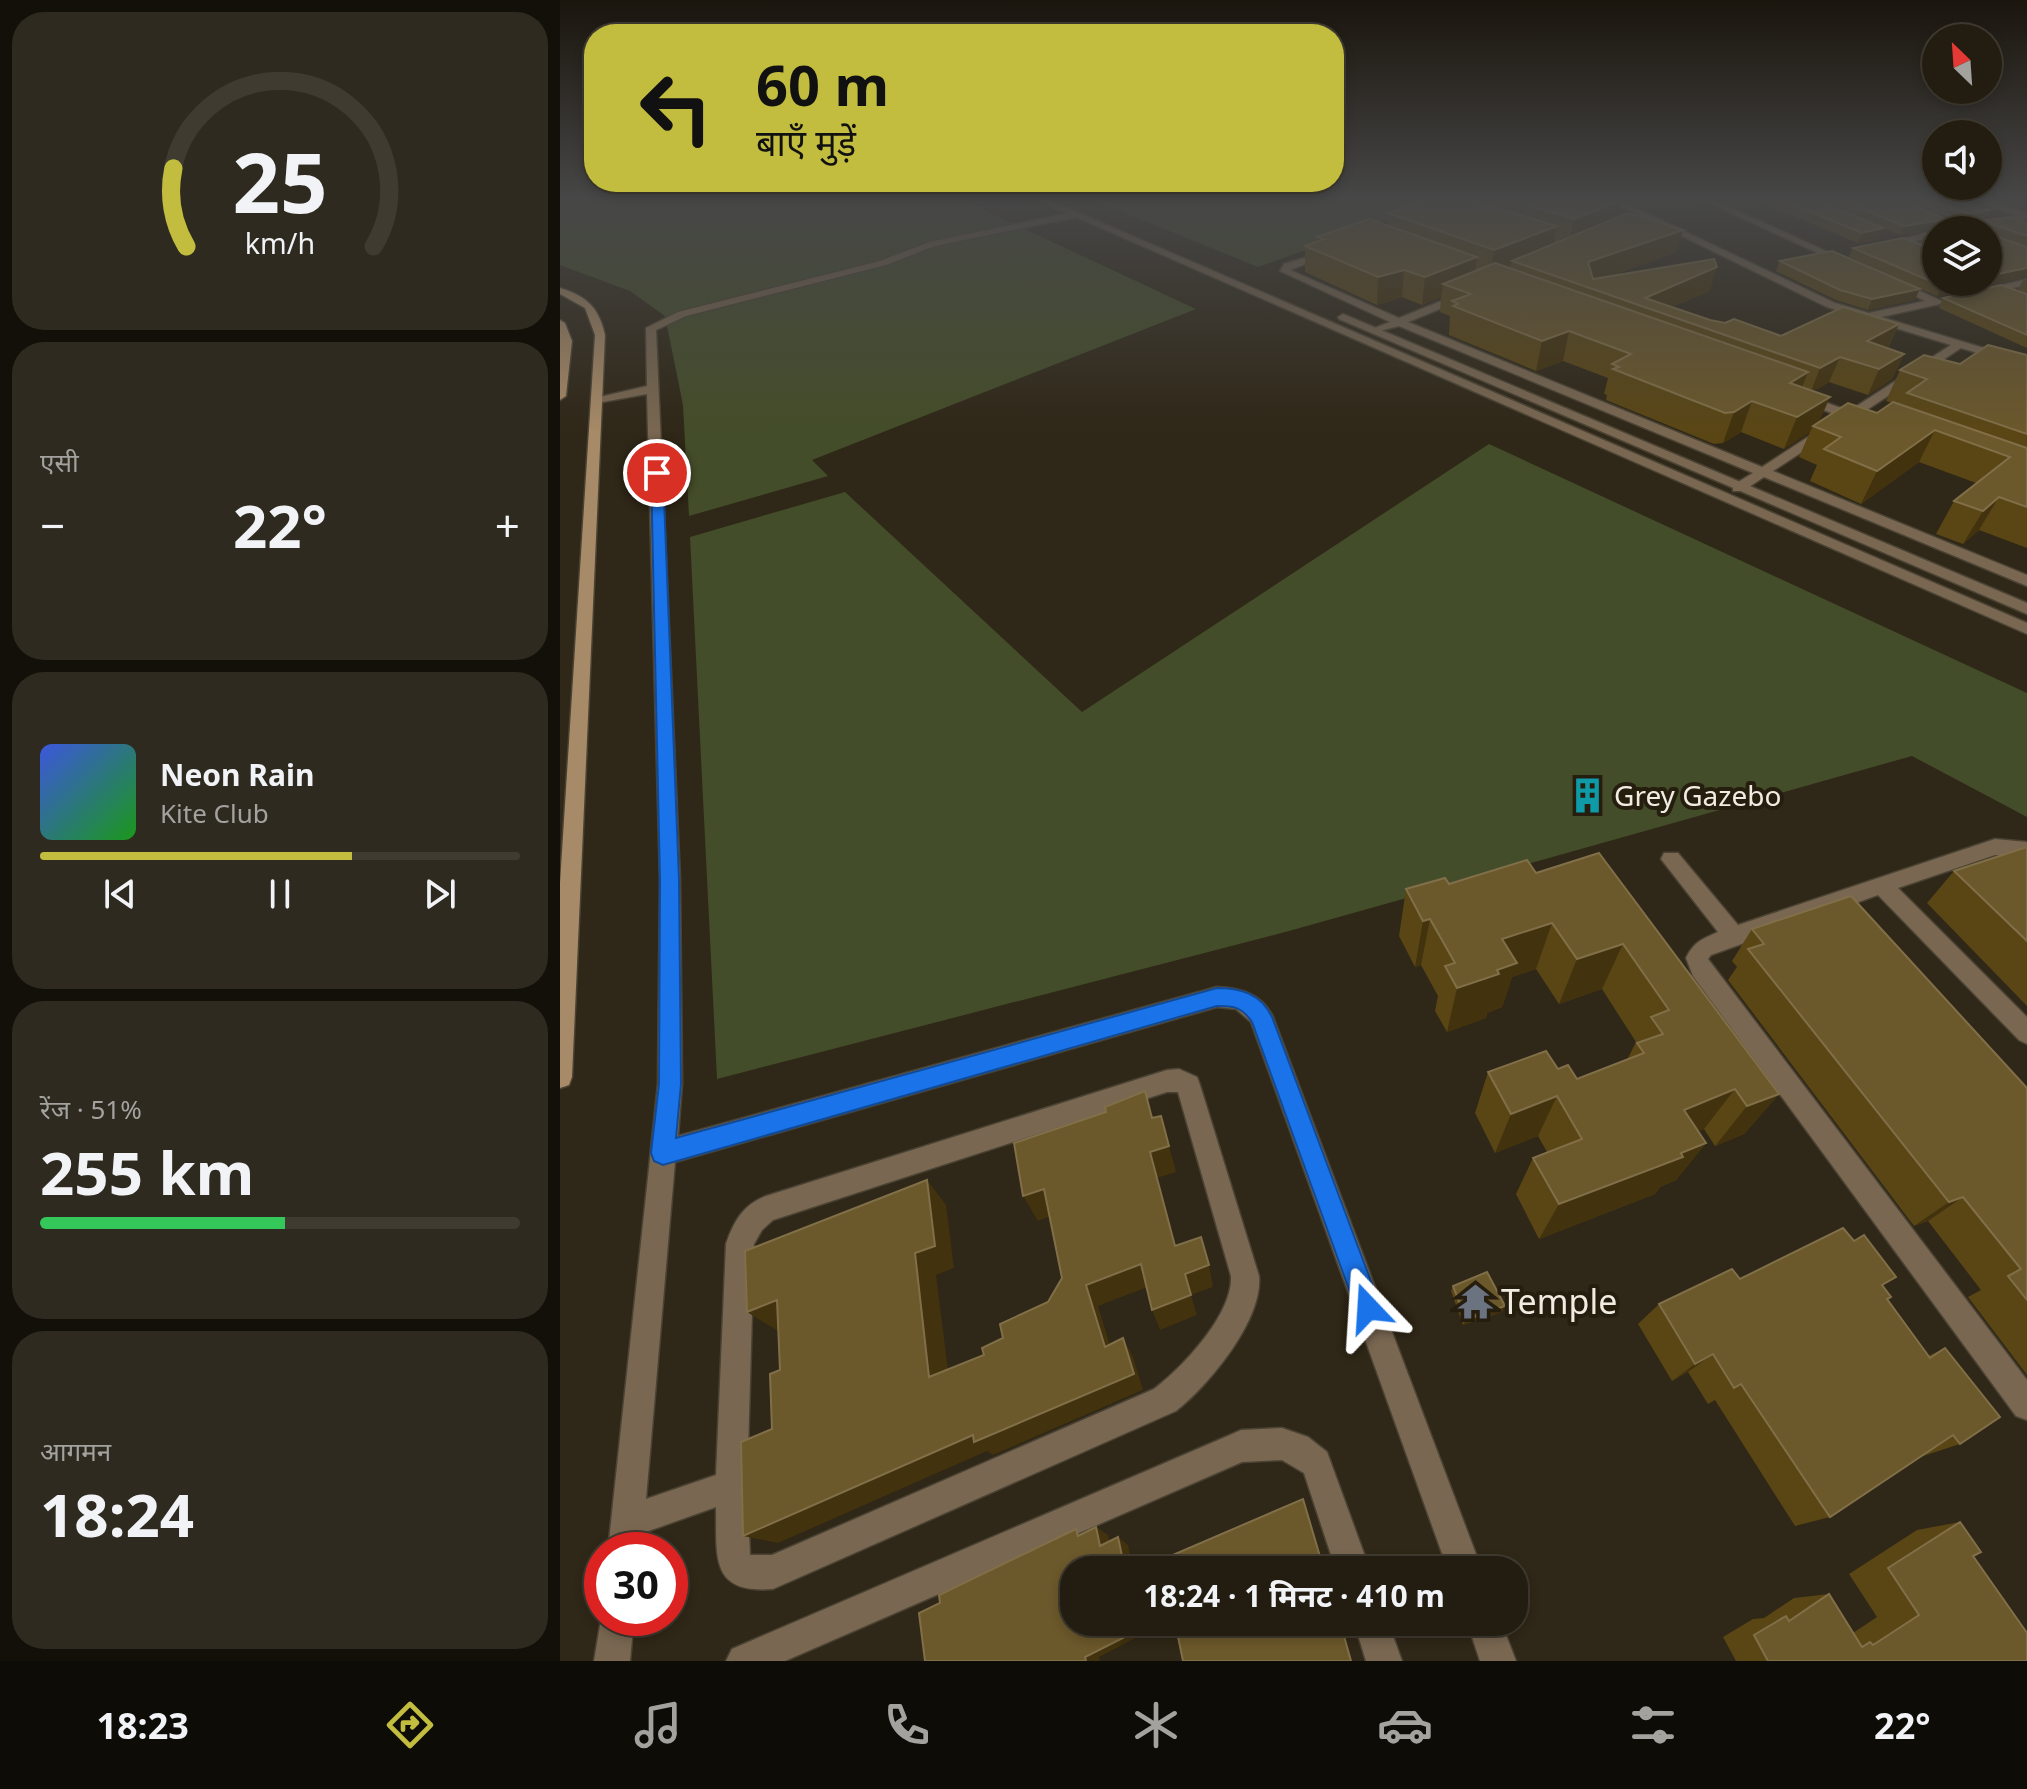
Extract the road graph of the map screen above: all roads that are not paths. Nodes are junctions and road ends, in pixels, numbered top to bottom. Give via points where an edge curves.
1 (832, 277) edge
2 (1225, 277) edge
3 (1241, 277) edge
4 (1297, 277) edge
5 (1772, 277) edge
6 (1882, 278) edge
7 (2027, 282) edge
8 (2002, 287) edge
9 (1478, 290) edge
10 (560, 291) edge
11 (2002, 291) edge
12 (2017, 297) edge
13 (1951, 298) edge
14 (1936, 302) junction
15 (1862, 319) junction
16 (1399, 322) junction
17 (560, 323) edge
18 (1376, 331) junction
19 (1954, 348) junction
20 (2027, 365) edge
21 (2027, 376) edge
22 (653, 389) junction
23 (1790, 394) edge
24 (560, 396) edge
25 (597, 399) junction
26 (1850, 416) junction
27 (1879, 426) edge
28 (1654, 451) junction
29 (1638, 459) junction
30 (1763, 472) junction
31 (1738, 488) junction
32 (2025, 578) edge
33 (2027, 609) edge
34 (2027, 629) edge
35 (2021, 854) edge
36 (1671, 859) dead end
37 (1881, 885) junction
38 (1822, 904) junction
39 (1842, 928) edge
40 (1734, 935) junction
41 (2027, 1033) edge
42 (560, 1077) edge
43 (663, 1153) junction
44 (2027, 1405) edge
45 (731, 1485) junction
46 (627, 1532) edge
47 (635, 1532) edge
48 (1348, 1556) edge
49 (1460, 1556) edge
50 (615, 1636) edge
51 (1376, 1636) edge
52 (1489, 1636) edge
53 (612, 1661) edge
54 (744, 1661) edge
55 (1384, 1661) edge
56 (1498, 1661) edge

1 - 22 street via 654,325
2 - 29 street
3 - 18 street
4 - 16 street
5 - 15 street
6 - 14 street
7 - 8 street
9 - 16 street
10 - 25 main road via 577,296 595,312 600,335
11 - 12 street
13 - 14 street
14 - 15 street
15 - 19 street
16 - 18 street
16 - 30 street
17 - 24 main road via 566,341
18 - 28 street
19 - 20 street
19 - 21 street
19 - 26 street
22 - 25 street
22 - 43 street via 670,880 670,1084
23 - 26 street
25 - 42 main road
26 - 27 street
26 - 30 street
28 - 29 street
28 - 31 street
29 - 34 street
30 - 31 street
30 - 32 street
31 - 33 street
35 - 37 street via 1995,847
36 - 40 street
37 - 38 street
37 - 41 street
38 - 39 street
38 - 40 street
40 - 44 street via 1703,948 1697,958 1701,969
43 - 46 street
43 - 49 street via 1217,997 1235,997 1252,1005 1261,1017
45 - 45 street via 734,1564 749,1574 773,1572 1181,1389 1194,1377 1246,1290 1188,1085 1167,1081 766,1209 752,1218 740,1244
45 - 47 street
48 - 54 street via 1316,1463 1282,1444 1241,1446
50 - 53 street
51 - 55 street
52 - 56 street

